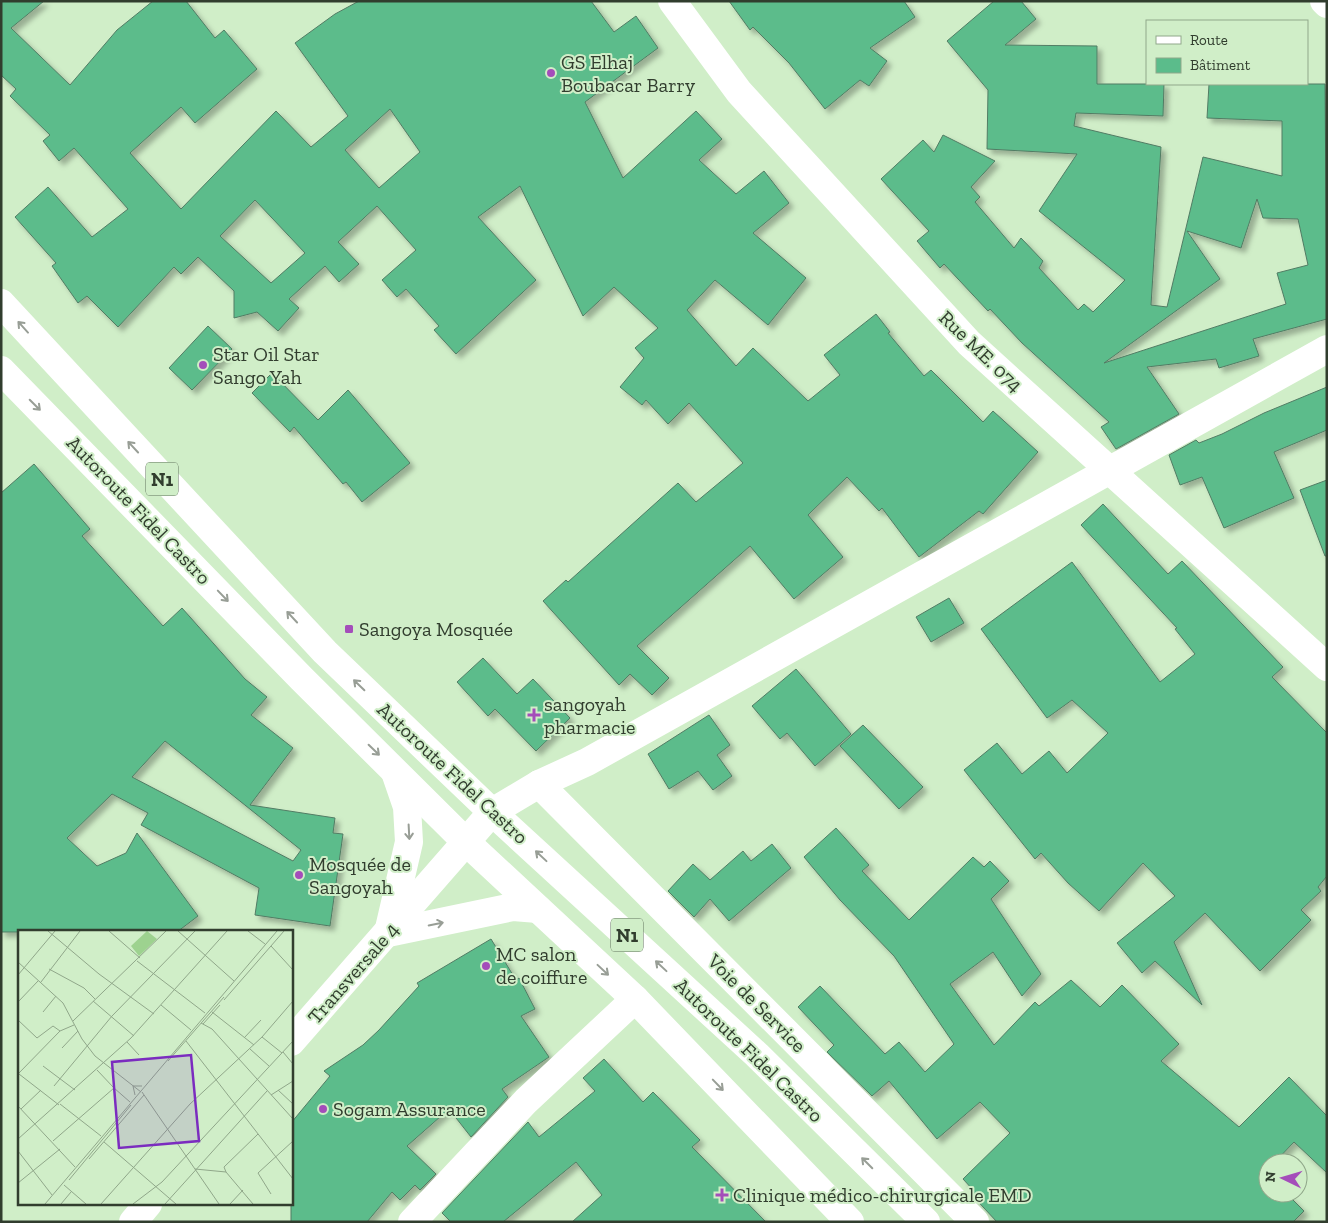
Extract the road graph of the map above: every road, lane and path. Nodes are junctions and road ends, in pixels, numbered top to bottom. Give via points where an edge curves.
1 (672, 1) edge
2 (1, 303) edge
3 (1327, 349) edge
4 (1, 370) edge
5 (1108, 470) junction
6 (1327, 667) edge
7 (394, 769) junction
8 (539, 784) junction
9 (492, 812) junction
10 (465, 841) junction
11 (538, 909) junction
12 (388, 933) junction
13 (635, 999) junction
14 (783, 1030) junction
15 (292, 1041) edge
16 (757, 1055) junction
17 (939, 1186) junction
18 (146, 1206) edge
19 (921, 1216) edge
20 (133, 1222) edge
21 (412, 1222) edge
22 (850, 1222) edge
23 (975, 1222) edge

1 - 5 main road, Rue ME. 074 via 739,92 963,336
9 -> 2 main road, Autoroute Fidel Castro / N1 via 325,652
3 - 5 main road, Transversale 4
4 -> 7 main road, Autoroute Fidel Castro / N1
5 - 6 main road, Rue ME. 074
5 - 8 main road, Transversale 4 via 604,752
7 - 10 main road, Autoroute Fidel Castro / N1
7 -> 12 main road via 407,807 409,842
8 - 9 main road, Transversale 4
8 - 14 main road, Voie de Service
9 - 10 main road, Transversale 4
16 -> 9 main road, Autoroute Fidel Castro / N1
10 - 11 main road, Autoroute Fidel Castro / N1
10 - 12 main road, Transversale 4
12 -> 11 main road via 513,907
11 -> 13 main road, Autoroute Fidel Castro / N1
12 - 15 main road, Transversale 4
13 - 21 main road via 526,1101
13 -> 22 main road, Autoroute Fidel Castro / N1
14 - 16 main road
14 - 17 main road, Voie de Service
19 -> 16 main road, Autoroute Fidel Castro / N1
17 - 19 main road
17 - 23 main road, Voie de Service
18 - 20 main road

